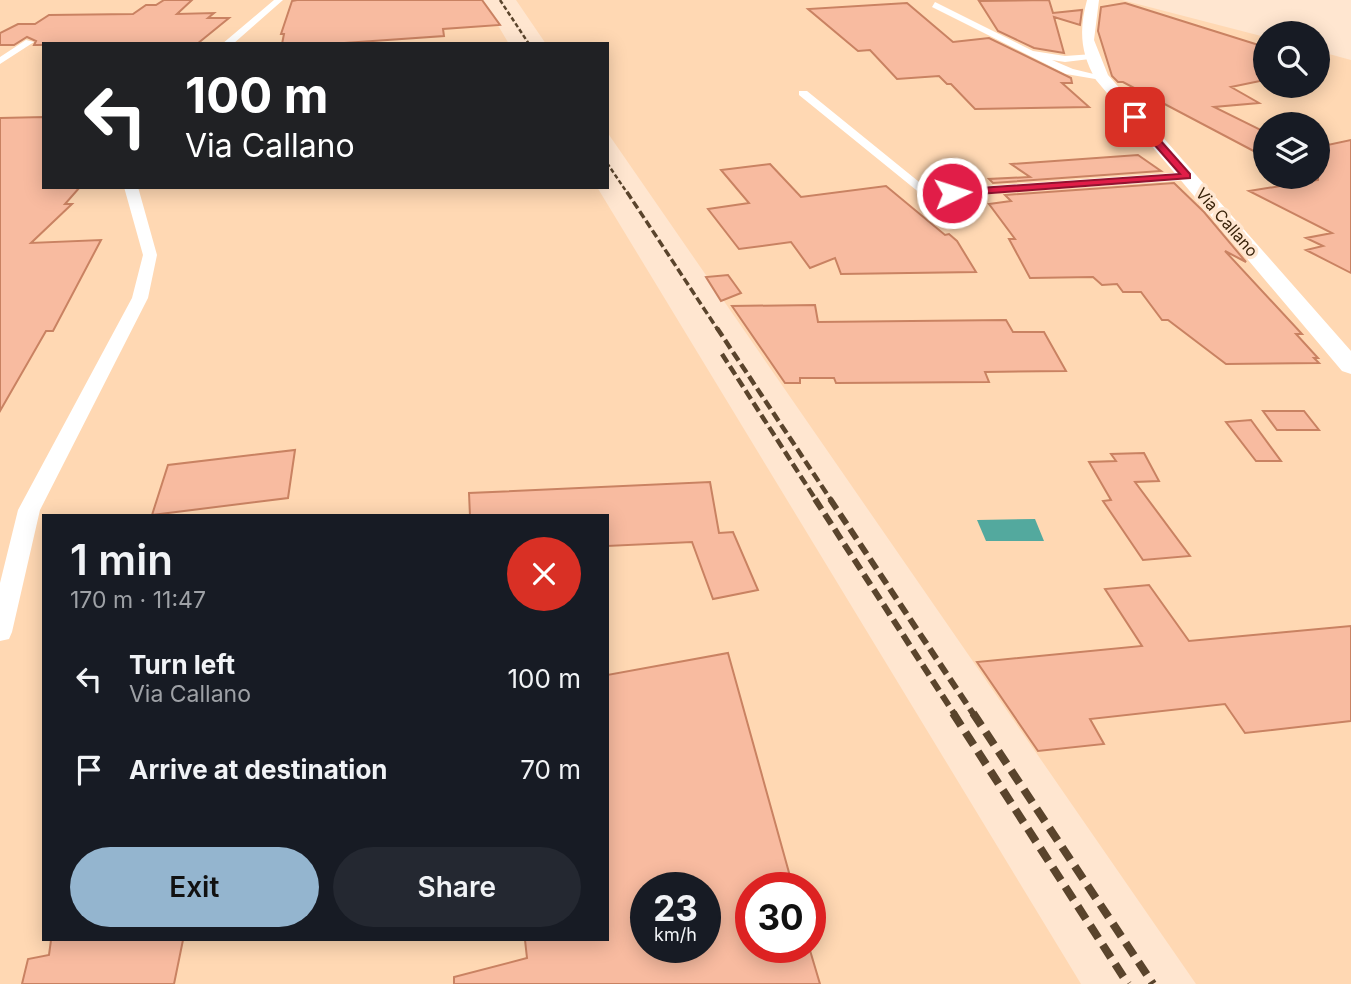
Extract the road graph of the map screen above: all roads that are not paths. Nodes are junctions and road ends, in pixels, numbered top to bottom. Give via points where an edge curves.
1 (279, 0) edge
2 (1093, 0) edge
3 (935, 5) dead end
4 (29, 42) dead end
5 (229, 42) edge
6 (1031, 54) junction
7 (1090, 56) junction
8 (0, 61) edge
9 (1101, 77) junction
10 (803, 93) dead end
11 (1187, 176) junction
12 (131, 189) edge
13 (1351, 366) edge
14 (0, 632) edge

1 - 5 street
2 - 7 street, Via Callano via 1085,31
3 - 6 street
4 - 8 street
6 - 7 street via 1065,59
6 - 9 street via 1058,68
7 - 9 street, Via Callano
9 - 11 street, Via Callano
10 - 11 street via 926,194
11 - 13 street, Via Callano
12 - 14 street via 150,255 140,298 29,510

